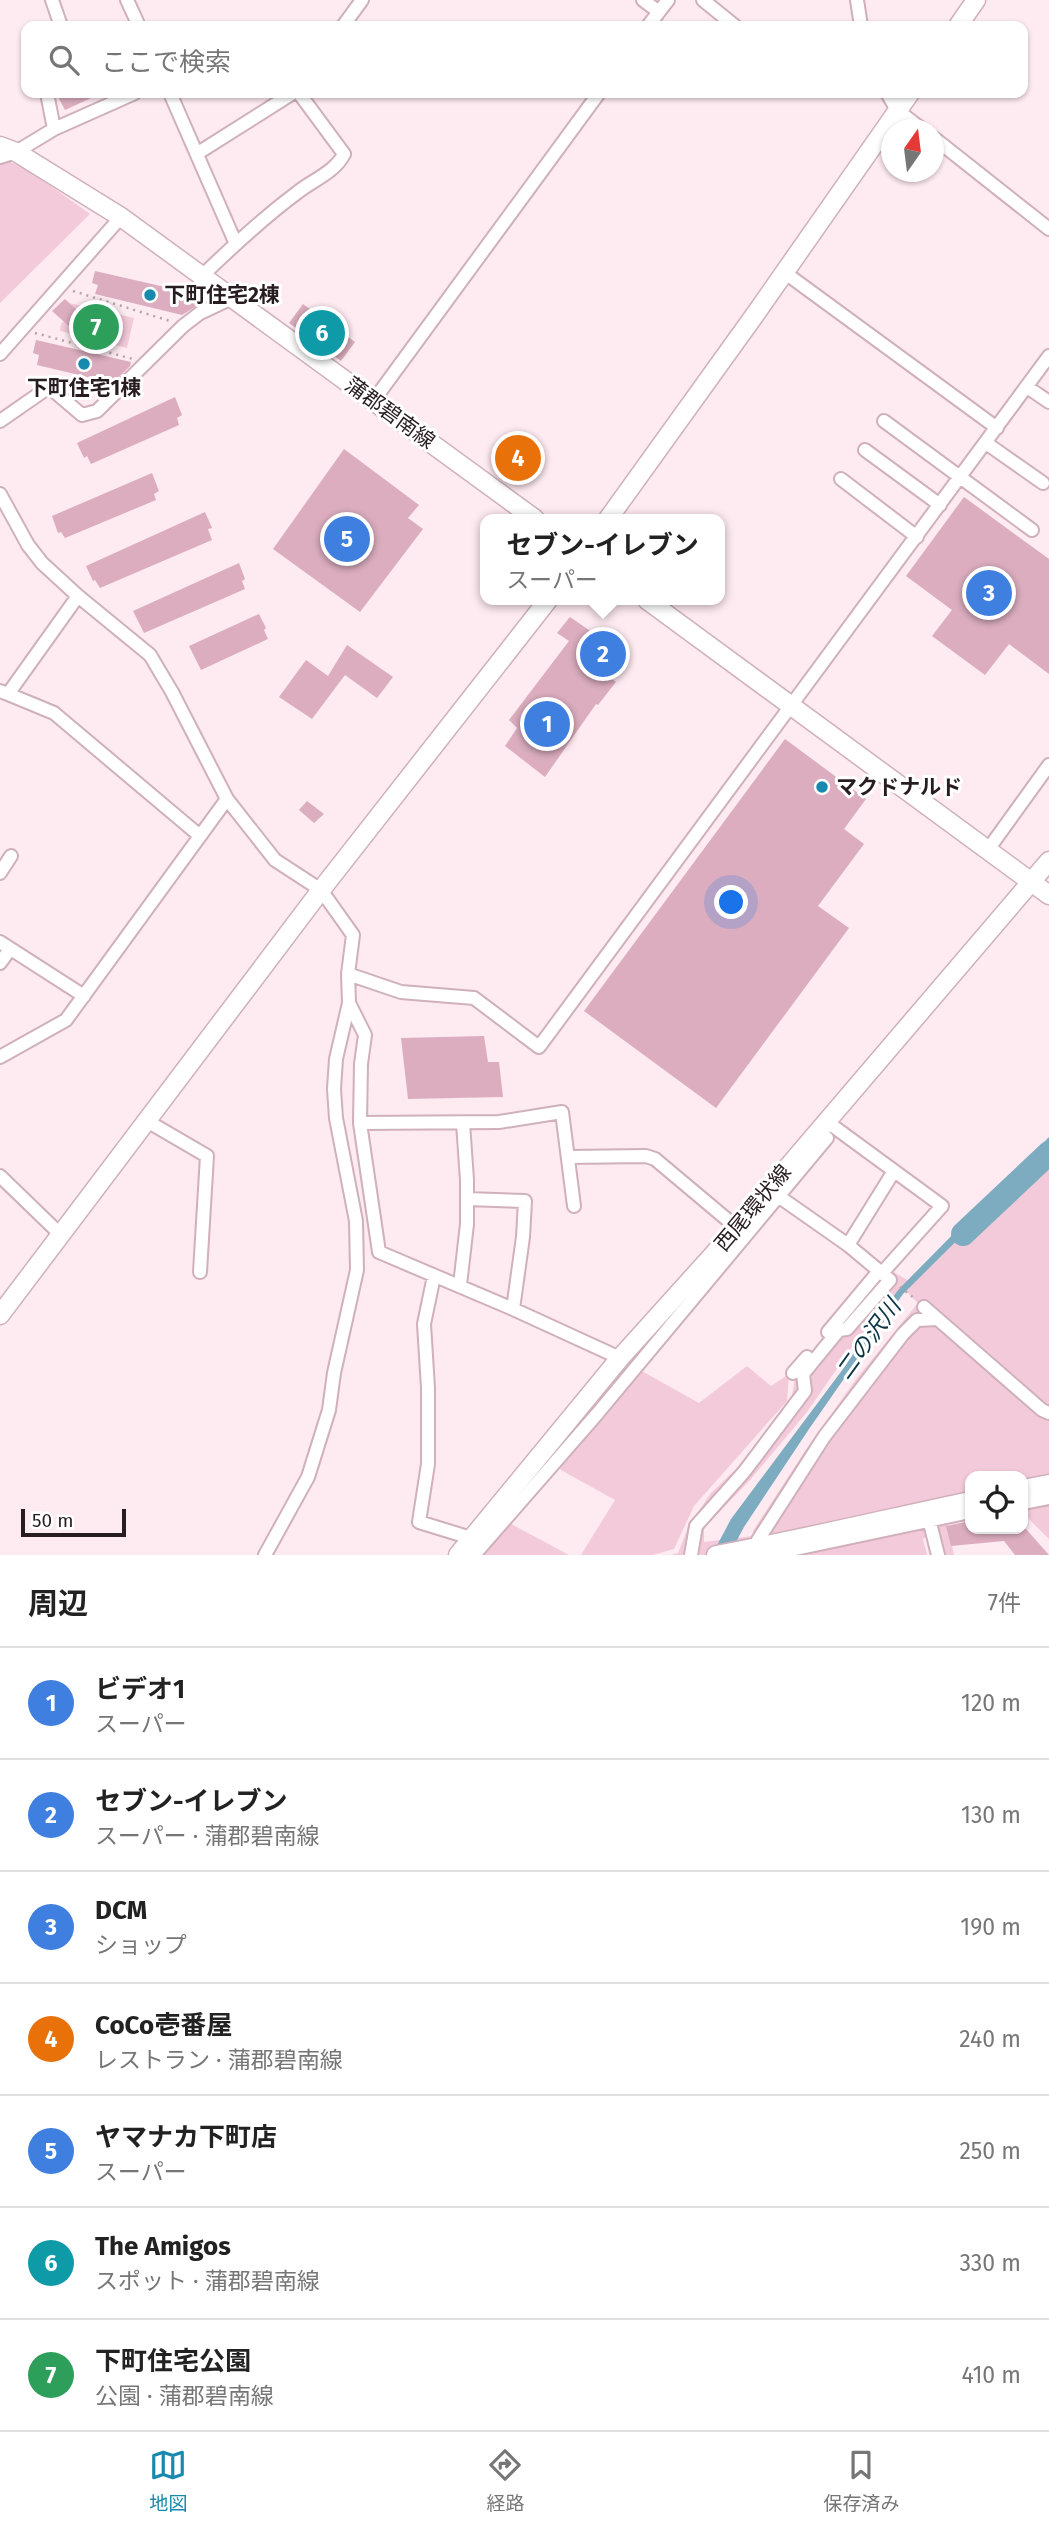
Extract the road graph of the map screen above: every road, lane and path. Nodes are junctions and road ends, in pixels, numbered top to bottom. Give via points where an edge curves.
1 (52, 0) edge
2 (127, 0) edge
3 (362, 0) edge
4 (643, 0) edge
5 (668, 0) edge
6 (704, 0) edge
7 (858, 0) edge
8 (976, 0) edge
9 (659, 12) junction
10 (59, 21) edge
11 (137, 21) edge
12 (347, 21) edge
13 (652, 21) edge
14 (729, 21) edge
15 (860, 21) edge
16 (961, 21) edge
17 (48, 98) edge
18 (124, 98) edge
19 (172, 98) edge
20 (285, 98) edge
21 (303, 98) edge
22 (595, 98) edge
23 (890, 98) edge
24 (906, 98) edge
25 (897, 110) junction
26 (909, 119) edge
27 (54, 129) junction
28 (944, 147) edge
29 (5, 152) edge
30 (198, 153) junction
31 (121, 217) junction
32 (1049, 229) edge
33 (236, 244) junction
34 (784, 272) junction
35 (203, 275) junction
36 (60, 287) junction
37 (232, 298) junction
38 (183, 326) junction
39 (21, 330) junction
40 (0, 354) edge
41 (1049, 356) edge
42 (146, 363) junction
43 (1027, 387) junction
44 (374, 400) junction
45 (1049, 402) edge
46 (2, 417) edge
47 (884, 421) dead end
48 (997, 428) junction
49 (986, 443) junction
50 (865, 450) dead end
51 (960, 478) junction
52 (841, 480) dead end
53 (1043, 483) dead end
54 (0, 495) edge
55 (940, 505) junction
56 (528, 514) edge
57 (612, 514) edge
58 (1032, 530) dead end
59 (917, 537) junction
60 (78, 596) junction
61 (544, 605) edge
62 (654, 605) edge
63 (4, 692) edge
64 (792, 707) junction
65 (1049, 765) edge
66 (227, 799) junction
67 (200, 836) junction
68 (987, 851) junction
69 (11, 856) dead end
70 (1049, 861) edge
71 (0, 873) edge
72 (1031, 882) junction
73 (321, 890) junction
74 (1049, 895) edge
75 (5, 945) edge
76 (0, 963) edge
77 (348, 974) junction
78 (83, 996) junction
79 (349, 1003) junction
80 (0, 1056) edge
81 (147, 1121) junction
82 (360, 1123) junction
83 (463, 1124) junction
84 (826, 1130) junction
85 (568, 1157) junction
86 (894, 1171) junction
87 (0, 1176) edge
88 (773, 1192) junction
89 (467, 1199) junction
90 (574, 1206) dead end
91 (736, 1227) junction
92 (61, 1235) junction
93 (848, 1245) junction
94 (200, 1272) dead end
95 (884, 1274) junction
96 (434, 1276) junction
97 (460, 1286) junction
98 (924, 1307) joint
99 (513, 1309) junction
100 (0, 1315) edge
101 (938, 1319) junction
102 (620, 1358) junction
103 (793, 1373) dead end
104 (1049, 1413) edge
105 (1049, 1477) edge
106 (1028, 1482) edge
107 (1049, 1484) edge
108 (1028, 1488) edge
109 (965, 1496) edge
110 (1049, 1498) edge
111 (1028, 1502) edge
112 (965, 1503) edge
113 (965, 1513) edge
114 (931, 1517) junction
115 (779, 1536) dead end
116 (472, 1547) edge
117 (754, 1550) edge
118 (265, 1555) edge
119 (458, 1555) edge
120 (691, 1555) edge
121 (716, 1555) edge
122 (938, 1555) edge
123 (947, 1555) edge

1 - 10 street
2 - 11 street
3 - 12 street
4 - 9 street
5 - 9 street
6 - 14 street
7 - 15 street
8 - 16 main road
9 - 13 street
17 - 27 street
18 - 27 street
19 - 30 street
20 - 30 street
21 - 33 street via 344,155 339,164 297,192
22 - 44 street
23 - 25 street
24 - 25 main road
25 - 26 street
25 - 34 main road
27 - 29 street
28 - 32 street
29 - 31 main road, 蒲郡碧南線
30 - 33 street
31 - 35 main road, 蒲郡碧南線
31 - 36 street
33 - 35 street
34 - 48 street
34 - 57 main road
35 - 37 main road, 蒲郡碧南線
36 - 38 path
36 - 39 street
37 - 38 street
37 - 44 main road, 蒲郡碧南線
38 - 42 street
39 - 40 street
39 - 42 path
41 - 43 street
42 - 46 street via 97,411 82,415 49,387
43 - 45 street
43 - 48 street
44 - 56 main road, 蒲郡碧南線
47 - 51 street
48 - 49 street
49 - 51 street
49 - 53 street
50 - 55 street
51 - 55 street
51 - 58 street
52 - 59 street
54 - 60 street via 28,545
55 - 59 street
59 - 64 street
60 - 63 street
60 - 66 street via 150,655
61 - 73 main road
62 - 64 main road
63 - 67 street via 54,713
64 - 68 main road
64 - 77 street via 539,1047 474,998 401,992
65 - 68 street
66 - 67 street
66 - 73 street via 275,860
67 - 78 street
68 - 72 main road
69 - 71 street
70 - 72 main road, 西尾環状線
72 - 74 main road
72 - 84 main road, 西尾環状線
73 - 77 street via 353,935
73 - 81 main road
75 - 76 street
75 - 78 street
77 - 79 street
78 - 80 street via 66,1020
79 - 82 street via 365,1035
79 - 118 street via 334,1089 356,1221 357,1270 329,1410 308,1478
81 - 92 main road
81 - 94 street via 207,1156
82 - 83 street
82 - 96 street via 379,1252
83 - 85 street via 562,1112
83 - 89 street
84 - 86 street
84 - 88 main road, 西尾環状線
85 - 90 street
85 - 91 street via 655,1159
86 - 93 street
86 - 95 street via 943,1206
87 - 92 street
88 - 91 main road, 西尾環状線
88 - 93 street
88 - 116 street via 597,1414
89 - 97 street
89 - 99 street via 525,1200
91 - 102 main road, 西尾環状線
92 - 100 main road
93 - 95 street
95 - 98 path
95 - 103 street
95 - 120 street via 846,1329 839,1330 803,1374 805,1391 696,1526
96 - 97 street
96 - 116 street via 424,1324 428,1464 419,1522
97 - 99 street
98 - 101 street
99 - 102 street
101 - 104 street
101 - 117 street via 917,1320 903,1334 824,1437
102 - 116 main road, 西尾環状線
105 - 106 street
107 - 108 main road
109 - 115 street
110 - 111 street
112 - 114 main road
113 - 114 street
114 - 117 main road via 840,1528
114 - 122 street
114 - 123 street
116 - 119 main road, 西尾環状線
117 - 121 main road

